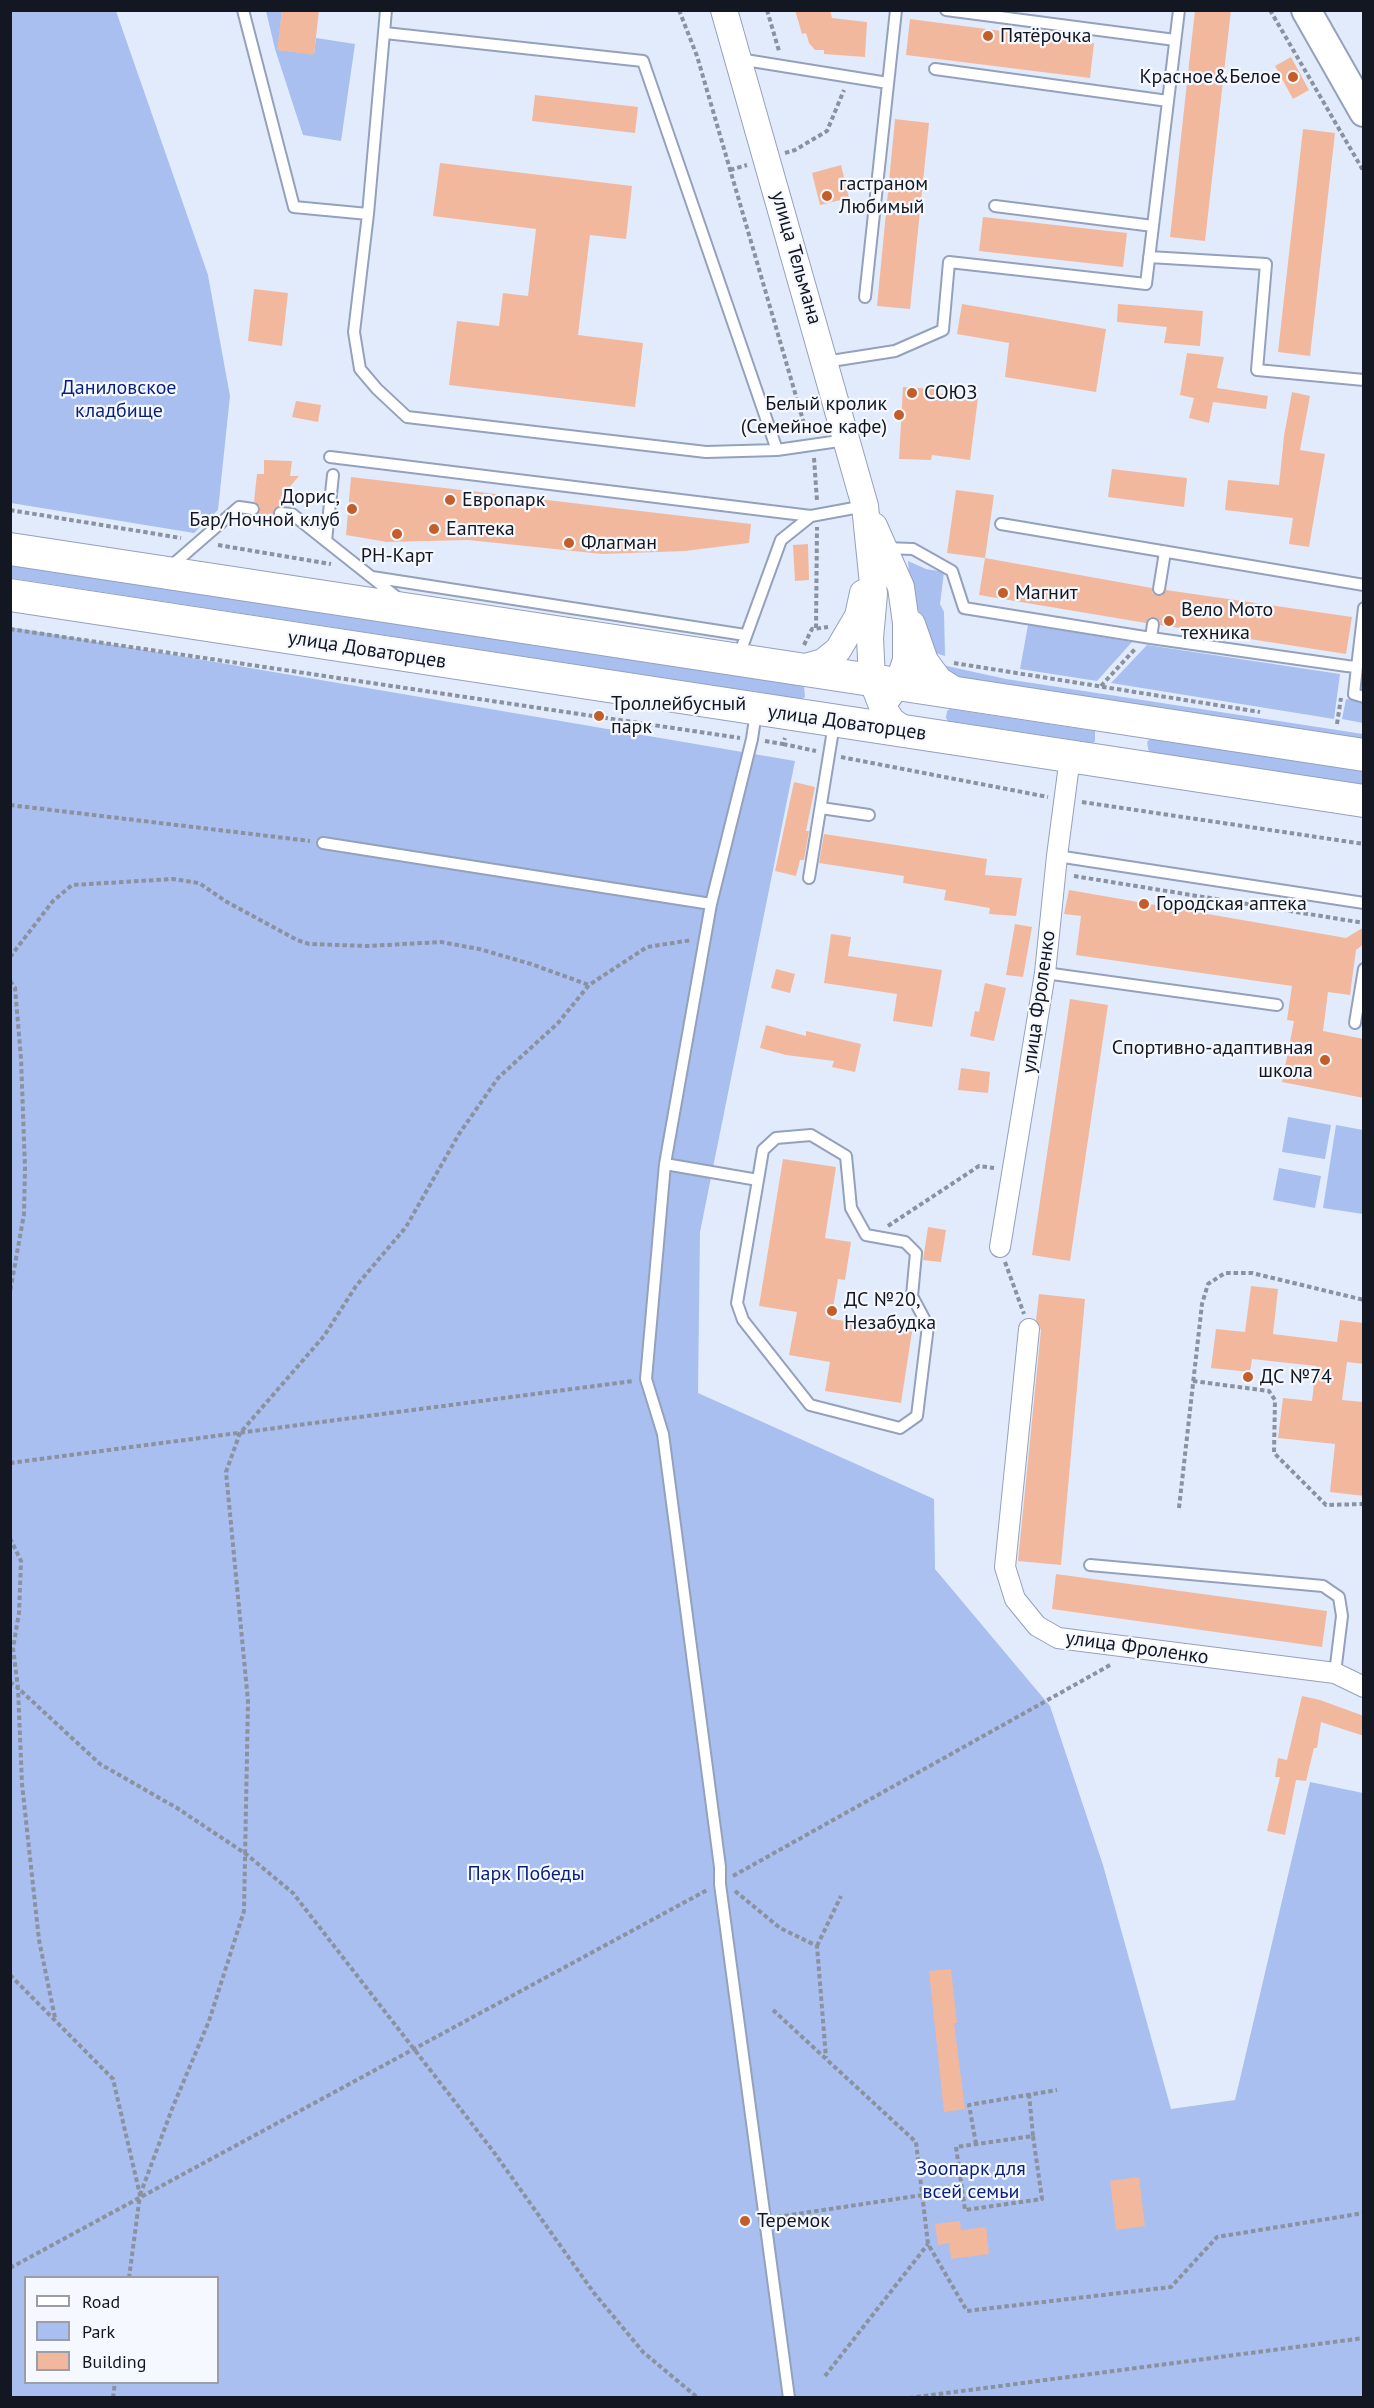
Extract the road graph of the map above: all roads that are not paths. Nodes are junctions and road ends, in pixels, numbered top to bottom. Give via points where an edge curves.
1 (243, 10) edge
2 (386, 10) edge
3 (724, 10) edge
4 (896, 10) edge
5 (946, 10) edge
6 (1179, 10) edge
7 (1306, 10) edge
8 (385, 33) junction
9 (1175, 40) junction
10 (739, 59) junction
11 (935, 69) dead end
12 (888, 83) junction
13 (1168, 101) junction
14 (1364, 112) edge
15 (995, 206) dead end
16 (368, 214) junction
17 (1153, 226) junction
18 (1149, 257) junction
19 (865, 297) dead end
20 (825, 362) junction
21 (1364, 380) edge
22 (846, 440) junction
23 (777, 450) junction
24 (330, 457) dead end
25 (333, 475) dead end
26 (865, 506) junction
27 (253, 509) dead end
28 (280, 513) dead end
29 (814, 515) junction
30 (1000, 524) dead end
31 (326, 540) junction
32 (10, 549) edge
33 (1165, 552) junction
34 (877, 553) junction
35 (164, 572) junction
36 (372, 577) junction
37 (1364, 585) edge
38 (901, 587) junction
39 (1159, 589) dead end
40 (10, 594) edge
41 (1364, 608) edge
42 (414, 610) junction
43 (1153, 624) dead end
44 (1148, 638) junction
45 (741, 647) junction
46 (802, 657) junction
47 (1357, 667) junction
48 (884, 690) junction
49 (962, 694) junction
50 (1364, 697) edge
51 (1128, 719) junction
52 (837, 721) junction
53 (754, 724) junction
54 (908, 732) junction
55 (1364, 756) edge
56 (1070, 757) junction
57 (1124, 765) junction
58 (1364, 801) edge
59 (821, 807) junction
60 (869, 815) dead end
61 (323, 843) road end
62 (1056, 865) junction
63 (809, 878) dead end
64 (1364, 903) edge
65 (711, 904) junction
66 (1364, 969) edge
67 (1045, 973) junction
68 (1277, 1005) dead end
69 (1355, 1023) dead end
70 (665, 1164) junction
71 (758, 1180) junction
72 (1000, 1247) road end
73 (1029, 1329) road end
74 (1090, 1565) dead end
75 (1335, 1673) junction
76 (1364, 1687) edge
77 (789, 2397) edge

1 - 16 lane via 294,207
2 - 8 lane
3 - 10 street, улица Тельмана
4 - 12 lane
5 - 9 lane
6 - 9 lane
7 - 14 main road
8 - 16 lane
8 - 23 lane via 643,61
9 - 13 lane
10 - 12 lane
10 - 20 street, улица Тельмана
11 - 13 lane
12 - 19 lane
13 - 17 lane
15 - 17 lane
16 - 23 lane via 354,332 360,369 376,390 407,417 706,452
17 - 18 lane
18 - 20 lane via 1146,284 949,262 943,330 895,351
18 - 21 lane via 1266,264 1257,370
20 - 22 street, улица Тельмана
22 - 23 lane
22 - 26 street, улица Тельмана
24 - 29 lane
25 - 31 lane
26 - 29 lane
26 - 34 street, улица Тельмана
27 - 35 lane via 239,507
28 - 31 lane via 292,514
29 - 45 lane via 781,540
30 - 33 lane
31 - 36 lane
32 - 35 main road
33 - 37 lane
33 - 39 lane
34 - 38 street, улица Тельмана
34 - 44 lane via 913,549 952,571 964,608
34 - 46 street, улица Тельмана via 860,609 838,650 823,662
34 - 48 street, улица Тельмана via 870,638
35 - 42 main road
36 - 42 lane
36 - 45 lane
38 - 48 street, улица Тельмана via 906,660
38 - 49 street, улица Тельмана via 923,654 939,680
40 - 53 main road, улица Доваторцев
41 - 47 lane
42 - 45 main road
43 - 44 lane
44 - 47 lane
45 - 46 main road
46 - 48 main road
47 - 50 lane via 1354,694
48 - 49 main road
48 - 52 street via 863,717
48 - 54 street via 892,721
49 - 51 main road
51 - 55 main road
51 - 57 main road
52 - 53 main road, улица Доваторцев
52 - 54 main road, улица Доваторцев
52 - 59 lane
53 - 65 lane
54 - 56 main road, улица Доваторцев
56 - 57 main road, улица Доваторцев
56 - 62 street, улица Фроленко
57 - 58 main road, улица Доваторцев
59 - 60 lane
59 - 63 lane
61 - 65 lane
62 - 64 lane
62 - 67 street, улица Фроленко
65 - 70 lane
66 - 69 lane
67 - 68 lane
67 - 72 street, улица Фроленко
70 - 71 lane
70 - 77 lane via 646,1379 663,1434
71 - 71 lane via 763,1150 776,1137 811,1135 846,1156 851,1208 866,1235 905,1242 916,1253 912,1296 928,1326 917,1416 900,1428 810,1405 743,1320 737,1303
73 - 75 street, улица Фроленко via 1005,1567 1015,1599 1037,1626 1058,1638
74 - 75 lane via 1323,1586 1339,1597 1342,1616
75 - 76 street, улица Фроленко

